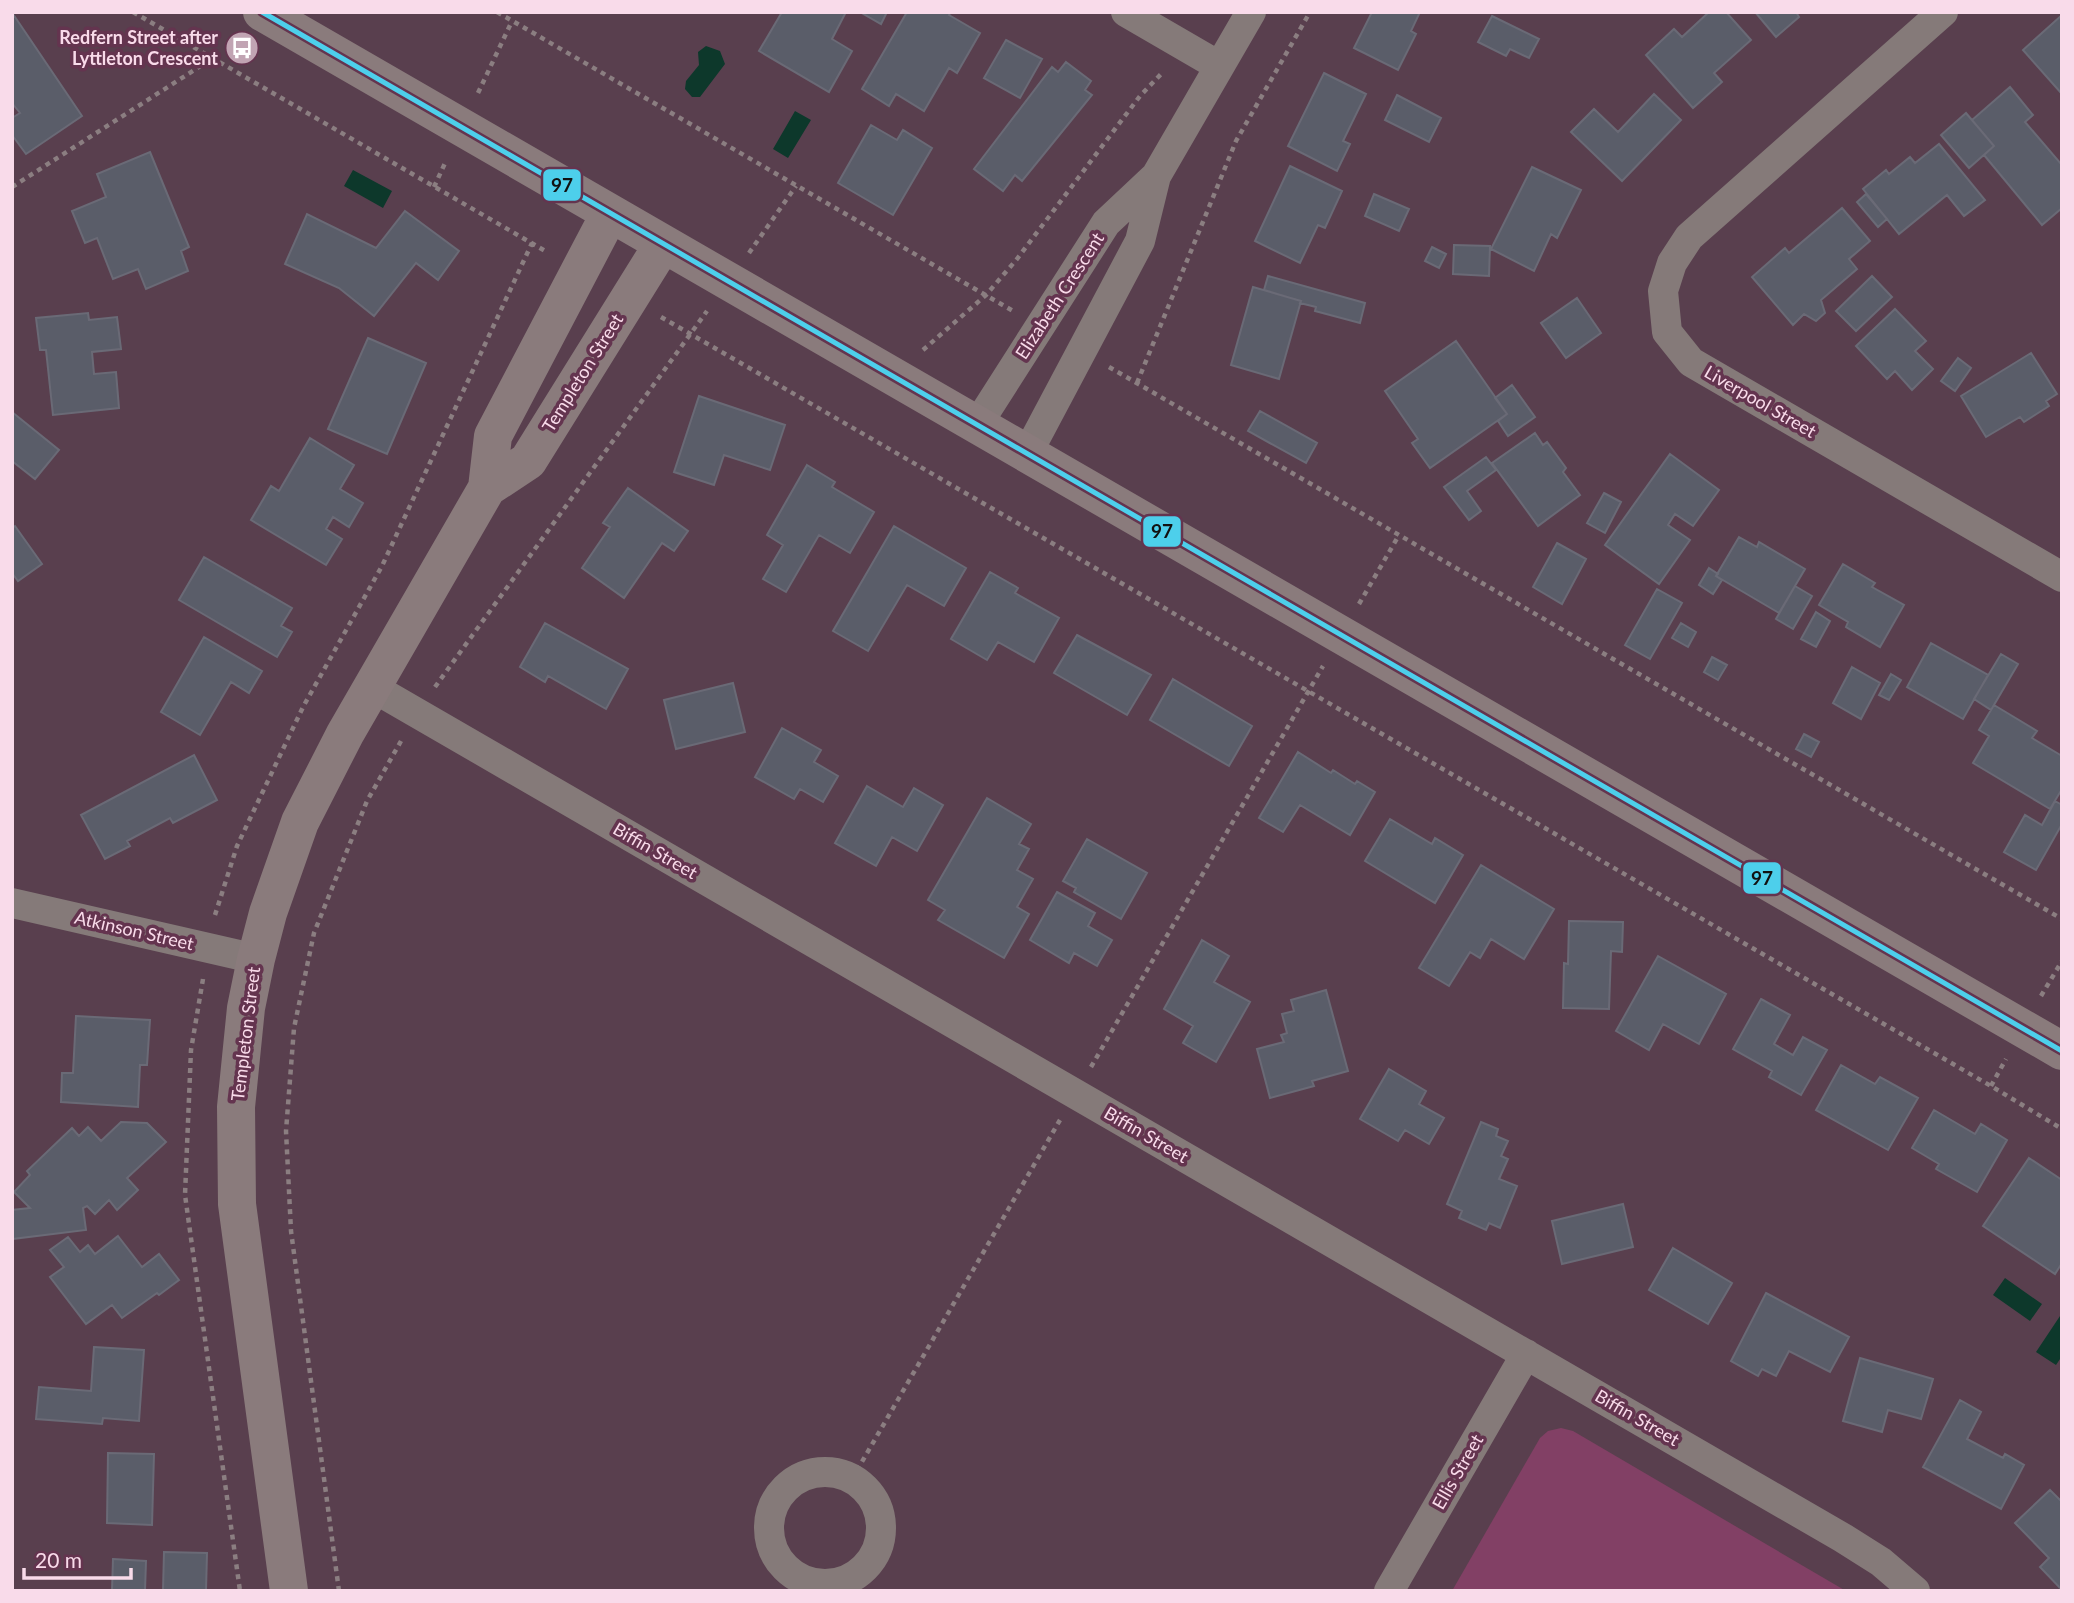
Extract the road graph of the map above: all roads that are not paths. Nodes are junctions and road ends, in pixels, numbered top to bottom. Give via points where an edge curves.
1 (262, 12) edge
2 (1126, 12) edge
3 (1251, 12) edge
4 (1943, 12) edge
5 (1219, 66) junction
6 (1156, 176) junction
7 (610, 213) junction
8 (663, 244) junction
9 (977, 425) junction
10 (1027, 454) junction
11 (487, 488) junction
12 (2062, 577) edge
13 (372, 687) junction
14 (12, 903) edge
15 (256, 958) junction
16 (2062, 1051) edge
17 (1526, 1354) junction
18 (830, 1588) edge
19 (289, 1591) edge
20 (1389, 1591) edge
21 (1914, 1591) edge

1 - 7 main road
2 - 5 street
3 - 5 street, Elizabeth Crescent
4 - 12 street, Liverpool Street via 1689,237 1672,263 1663,291 1667,332 1691,362
5 - 6 street, Elizabeth Crescent
6 - 9 street, Elizabeth Crescent via 1106,223
6 - 10 street, Elizabeth Crescent via 1140,241
7 - 8 main road
7 - 11 main road, Templeton Street via 494,436
8 - 9 main road
8 - 11 main road, Templeton Street via 528,461
9 - 10 main road
10 - 16 main road
11 - 13 main road, Templeton Street
13 - 15 main road, Templeton Street via 300,822
13 - 17 street, Biffin Street
14 - 15 street, Atkinson Street
15 - 19 main road, Templeton Street via 236,1107 237,1204
17 - 20 street, Ellis Street
17 - 21 street, Biffin Street via 1843,1538
18 - 18 street via 810,1583 785,1567 770,1541 771,1511 781,1494 814,1473 852,1479 866,1490 881,1522 880,1540 863,1571

